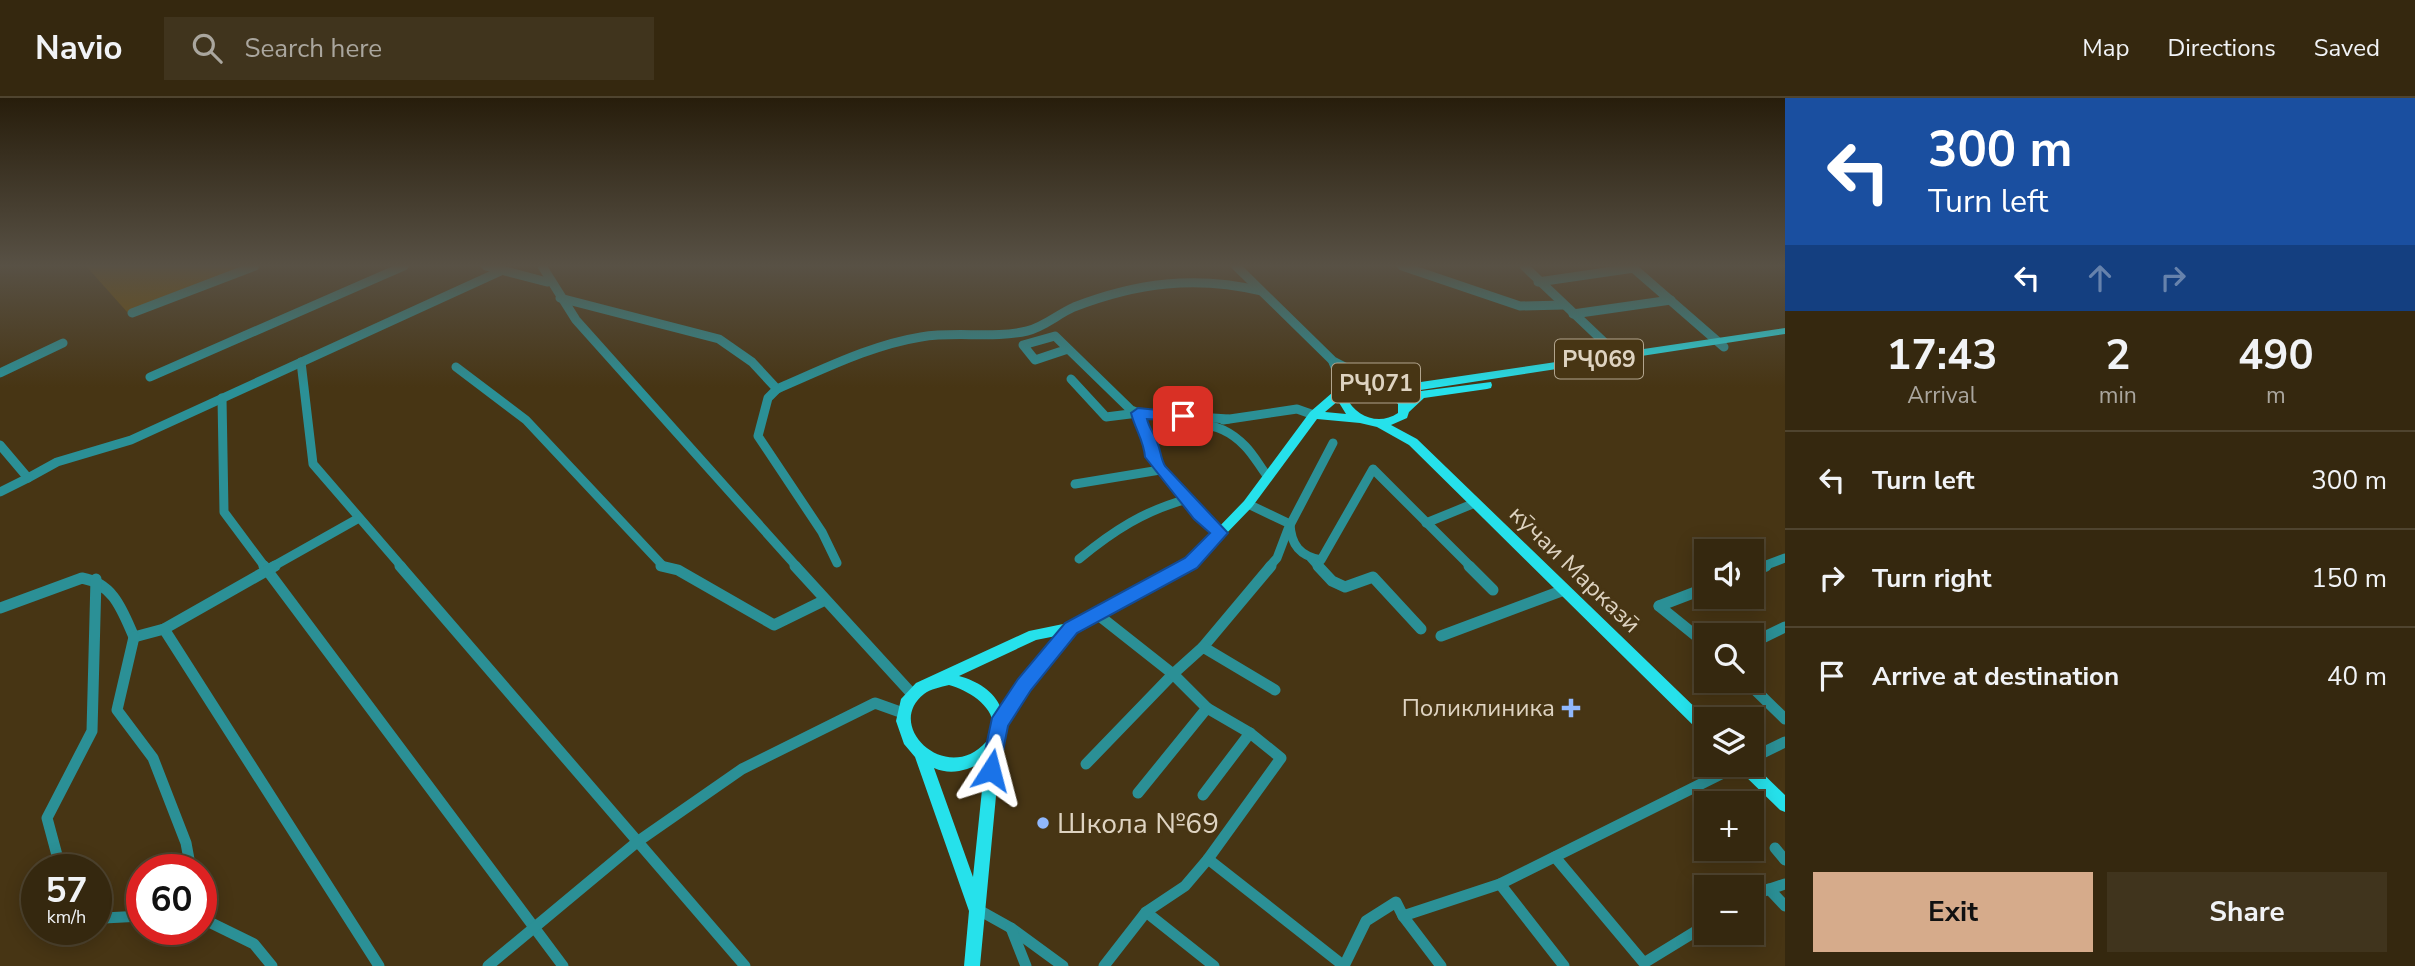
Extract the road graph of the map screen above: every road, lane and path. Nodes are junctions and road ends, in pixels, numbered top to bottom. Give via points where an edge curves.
1 (149, 307) edge
2 (310, 307) edge
3 (423, 307) edge
4 (568, 307) edge
5 (593, 307) edge
6 (1075, 307) edge
7 (1277, 307) edge
8 (1565, 307) edge
9 (1625, 307) edge
10 (1678, 307) edge
11 (132, 313) dead end
12 (1573, 314) junction
13 (1785, 331) edge
14 (1785, 340) edge
15 (63, 343) dead end
16 (1720, 344) junction
17 (1068, 349) dead end
18 (1622, 359) junction
19 (1333, 361) junction
20 (301, 362) junction
21 (456, 367) dead end
22 (0, 373) edge
23 (150, 377) dead end
24 (1071, 379) dead end
25 (1378, 384) junction
26 (777, 389) junction
27 (1343, 391) junction
28 (222, 398) junction
29 (1404, 412) junction
30 (1138, 413) junction
31 (1314, 415) junction
32 (1228, 419) junction
33 (1361, 419) junction
34 (1207, 424) junction
35 (1380, 424) junction
36 (1413, 442) junction
37 (1333, 443) dead end
38 (1152, 444) junction
39 (0, 445) edge
40 (1160, 470) junction
41 (1268, 477) junction
42 (28, 478) junction
43 (1075, 484) dead end
44 (0, 492) edge
45 (1188, 499) junction
46 (1475, 503) junction
47 (1248, 504) junction
48 (359, 518) junction
49 (1426, 523) junction
50 (1290, 524) junction
51 (1220, 533) junction
52 (1311, 558) junction
53 (1785, 558) edge
54 (1079, 559) dead end
55 (837, 563) dead end
56 (1764, 566) edge
57 (267, 571) junction
58 (96, 579) junction
59 (1493, 590) dead end
60 (1564, 590) junction
61 (1694, 593) edge
62 (823, 601) junction
63 (0, 608) edge
64 (1097, 614) junction
65 (1071, 628) junction
66 (1785, 628) edge
67 (164, 629) junction
68 (1420, 629) dead end
69 (1694, 634) edge
70 (1441, 636) dead end
71 (134, 637) junction
72 (1764, 638) edge
73 (1203, 647) junction
74 (1173, 674) junction
75 (1275, 690) dead end
76 (916, 691) junction
77 (1758, 693) edge
78 (1207, 708) junction
79 (903, 713) junction
80 (1694, 716) edge
81 (1785, 719) edge
82 (999, 723) junction
83 (1250, 733) junction
84 (994, 742) junction
85 (1785, 742) edge
86 (1764, 752) edge
87 (922, 756) junction
88 (1086, 764) dead end
89 (1718, 777) edge
90 (1755, 777) edge
91 (1138, 793) dead end
92 (1203, 795) dead end
93 (1785, 805) edge
94 (637, 842) junction
95 (1775, 848) dead end
96 (57, 854) edge
97 (188, 854) edge
98 (1555, 857) junction
99 (1208, 859) junction
100 (1785, 860) edge
101 (1500, 884) junction
102 (1785, 884) edge
103 (1769, 889) junction
104 (1764, 891) edge
105 (1785, 906) edge
106 (976, 909) junction
107 (1146, 912) junction
108 (1403, 916) junction
109 (217, 926) edge
110 (535, 928) junction
111 (1011, 928) junction
112 (1694, 932) edge
113 (272, 966) edge
114 (379, 966) edge
115 (488, 966) edge
116 (563, 966) edge
117 (746, 966) edge
118 (971, 966) edge
119 (1026, 966) edge
120 (1063, 966) edge
121 (1104, 966) edge
122 (1214, 966) edge
123 (1441, 966) edge
124 (1564, 966) edge

1 - 11 street
2 - 23 street
3 - 20 street
4 - 62 street
5 - 26 street via 719,339 752,362
6 - 26 street via 1030,331 907,339
7 - 19 street
8 - 12 street
9 - 12 street
10 - 16 street
12 - 18 street
13 - 16 main road, РҶ069
14 - 16 main road, РҶ069
15 - 22 street
16 - 18 main road, РҶ069
17 - 30 street
18 - 25 main road, РҶ069 via 1414,387
18 - 29 main road, РҶ069 via 1422,395
19 - 25 street
19 - 27 street
20 - 28 street
20 - 48 street via 313,464
21 - 62 street via 526,419 662,567 678,570 774,625
24 - 30 street via 1106,417
25 - 27 main road, РҶ071 via 1357,382
25 - 29 main road, РҶ071 via 1401,397
26 - 55 street via 768,398 758,436 822,532
27 - 31 main road
27 - 33 main road, РҶ071 via 1343,403
28 - 42 street via 131,440 57,462
28 - 57 street via 224,512
29 - 35 main road, РҶ071 via 1390,423
29 - 36 main road
30 - 32 street
30 - 38 street
31 - 32 street via 1297,409
31 - 33 main road
31 - 41 main road
32 - 34 street
33 - 35 main road, РҶ071
34 - 38 street via 1180,424
34 - 41 street via 1246,446
35 - 36 main road
36 - 46 main road, кӯчаи Марказӣ
37 - 50 street
38 - 40 street via 1152,457
39 - 42 street
40 - 43 street
40 - 45 street
41 - 47 main road
42 - 44 street
45 - 51 street
45 - 54 street via 1132,516
46 - 49 street
46 - 60 main road, кӯчаи Марказӣ
47 - 50 street
47 - 51 main road
48 - 57 street
48 - 94 street
49 - 52 street via 1373,469 1321,560
49 - 59 street
50 - 52 street via 1290,540
50 - 73 street via 1277,558
51 - 64 main road via 1191,563
52 - 68 street via 1330,579 1346,588 1373,577
53 - 56 street
57 - 67 street
57 - 110 street
58 - 63 street via 82,578
58 - 71 street via 113,590
58 - 96 street via 92,731 47,818
60 - 70 street
60 - 80 main road, кӯчаи Марказӣ
61 - 69 street via 1659,606
62 - 76 street
64 - 65 main road
64 - 74 street
65 - 76 main road via 1034,635
65 - 82 main road
66 - 72 street
67 - 71 street
67 - 114 street
71 - 97 street via 117,710 153,758
73 - 74 street
73 - 75 street
74 - 78 street
74 - 88 street
76 - 79 main road
76 - 82 main road via 949,679 978,687 996,710
77 - 81 street
78 - 83 street
78 - 91 street
79 - 87 main road via 906,737
79 - 94 street via 875,703 742,769
82 - 84 main road
83 - 92 street
83 - 99 street via 1281,758
84 - 87 main road via 977,758 954,765
84 - 106 main road
85 - 86 street
87 - 106 main road
89 - 98 street
90 - 93 main road
94 - 110 street
94 - 117 street
95 - 100 street
98 - 101 street
98 - 112 street via 1644,963
99 - 107 street via 1185,886
99 - 108 street via 1344,966 1366,921 1396,902
101 - 108 street
101 - 124 street
102 - 103 street
103 - 104 street
103 - 105 street
106 - 111 street
106 - 118 main road
107 - 121 street
107 - 122 street
108 - 123 street
109 - 113 street via 254,944
110 - 115 street
110 - 116 street
111 - 119 street
111 - 120 street

